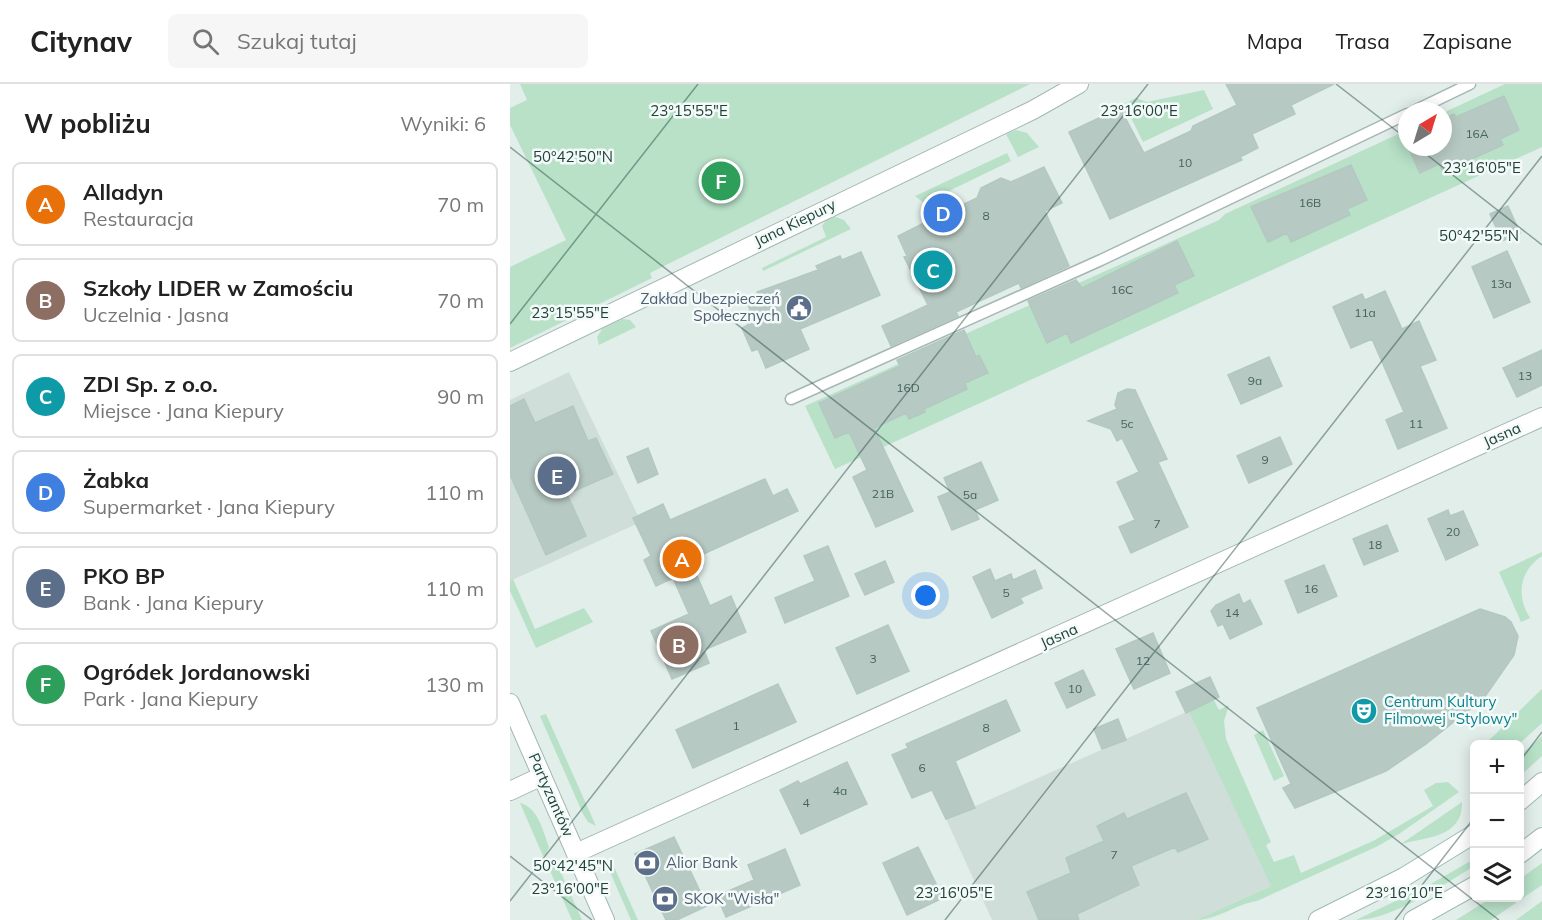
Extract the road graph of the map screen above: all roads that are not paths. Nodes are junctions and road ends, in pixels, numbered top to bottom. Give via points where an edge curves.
1 (1079, 84) edge
2 (1470, 84) edge
3 (1433, 102) edge
4 (1398, 118) edge
5 (510, 362) edge
6 (791, 399) dead end
7 (1542, 417) edge
8 (510, 703) edge
9 (542, 776) junction
10 (1542, 782) edge
11 (510, 791) edge
12 (1524, 798) edge
13 (1470, 836) edge
14 (1542, 837) edge
15 (1524, 852) edge
16 (576, 853) junction
17 (1470, 889) edge
18 (1436, 914) edge
19 (605, 920) edge
20 (1317, 920) edge
21 (1413, 920) edge

1 - 5 street, Jana Kiepury via 1033,110
2 - 3 lane
4 - 6 lane via 1101,260
7 - 16 street, Jasna
8 - 9 street, Partyzantów
9 - 11 street
9 - 16 street, Partyzantów
10 - 12 street
13 - 20 street via 1404,876
14 - 15 street
16 - 19 street, Partyzantów
17 - 18 street
18 - 21 street

